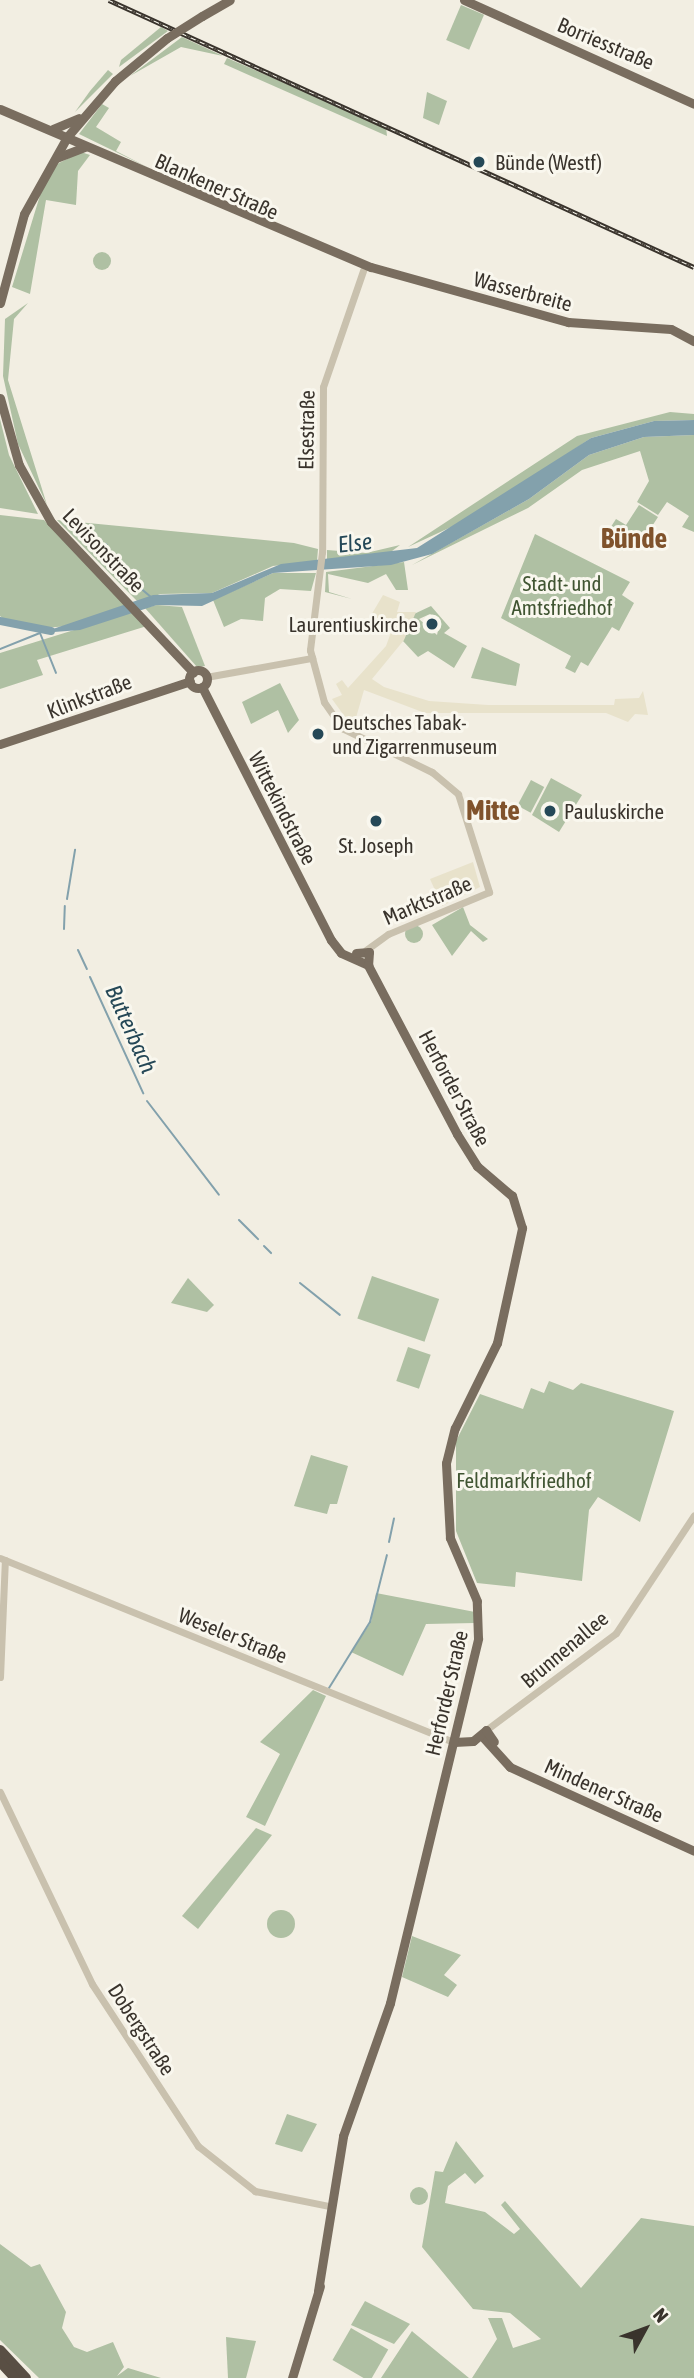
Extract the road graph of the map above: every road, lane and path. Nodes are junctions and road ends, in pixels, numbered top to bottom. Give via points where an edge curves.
1 (230, 0) edge
2 (464, 0) edge
3 (694, 104) edge
4 (0, 109) edge
5 (83, 115) junction
6 (53, 129) junction
7 (67, 137) junction
8 (86, 147) junction
9 (52, 161) junction
10 (365, 265) junction
11 (425, 283) joint
12 (0, 303) edge
13 (694, 341) edge
14 (0, 398) edge
15 (312, 658) junction
16 (191, 676) junction
17 (206, 677) junction
18 (202, 687) junction
19 (0, 744) edge
20 (489, 892) joint
21 (355, 956) junction
22 (369, 957) junction
23 (694, 1515) edge
24 (2, 1559) edge
25 (0, 1677) edge
26 (483, 1732) junction
27 (454, 1742) junction
28 (0, 1791) edge
29 (694, 1852) edge
30 (329, 2206) junction
31 (0, 2350) edge
32 (0, 2362) edge
33 (15, 2378) edge
34 (26, 2378) edge
35 (292, 2378) edge

1 - 5 main road, bridge via 167,38
2 - 3 main road, Borriesstraße
4 - 6 main road, Blankener Straße
5 - 6 main road
5 - 7 main road
6 - 7 main road, Blankener Straße
7 - 8 main road, Blankener Straße
7 - 9 main road
8 - 9 main road
8 - 10 main road, Blankener Straße
9 - 12 main road via 17,232
10 - 11 main road, Blankener Straße
10 - 15 street, Elsestraße via 323,387 322,552
11 - 13 main road, Wasserbreite via 510,301 568,322 671,329
14 - 16 main road, Levisonstraße via 35,496 74,549 150,621
15 - 17 street
15 - 20 street, Elsestraße via 324,702 342,728 435,774 463,802
16 - 17 main road
16 - 18 main road
16 - 19 main road, Klinkstraße
17 - 18 main road
18 - 21 main road, Wittekindstraße via 333,944
20 - 22 street, Marktstraße via 379,940
21 - 22 main road, Wittekindstraße
21 - 22 main road
22 - 27 main road, Herforder Straße via 457,1134 477,1166 512,1196 522,1223 494,1352 447,1453 450,1538 480,1620
23 - 26 street, Brunnenallee via 615,1633
24 - 25 street
24 - 27 street, Weseler Straße
26 - 27 main road, Brunnenallee
26 - 29 main road, Mindener Straße via 500,1758
27 - 30 main road, Herforder Straße via 390,2003 346,2123
28 - 30 street, Dobergstraße via 92,1984 198,2146 256,2191
30 - 35 main road, Herforder Straße via 318,2291
31 - 34 highway
32 - 33 highway

